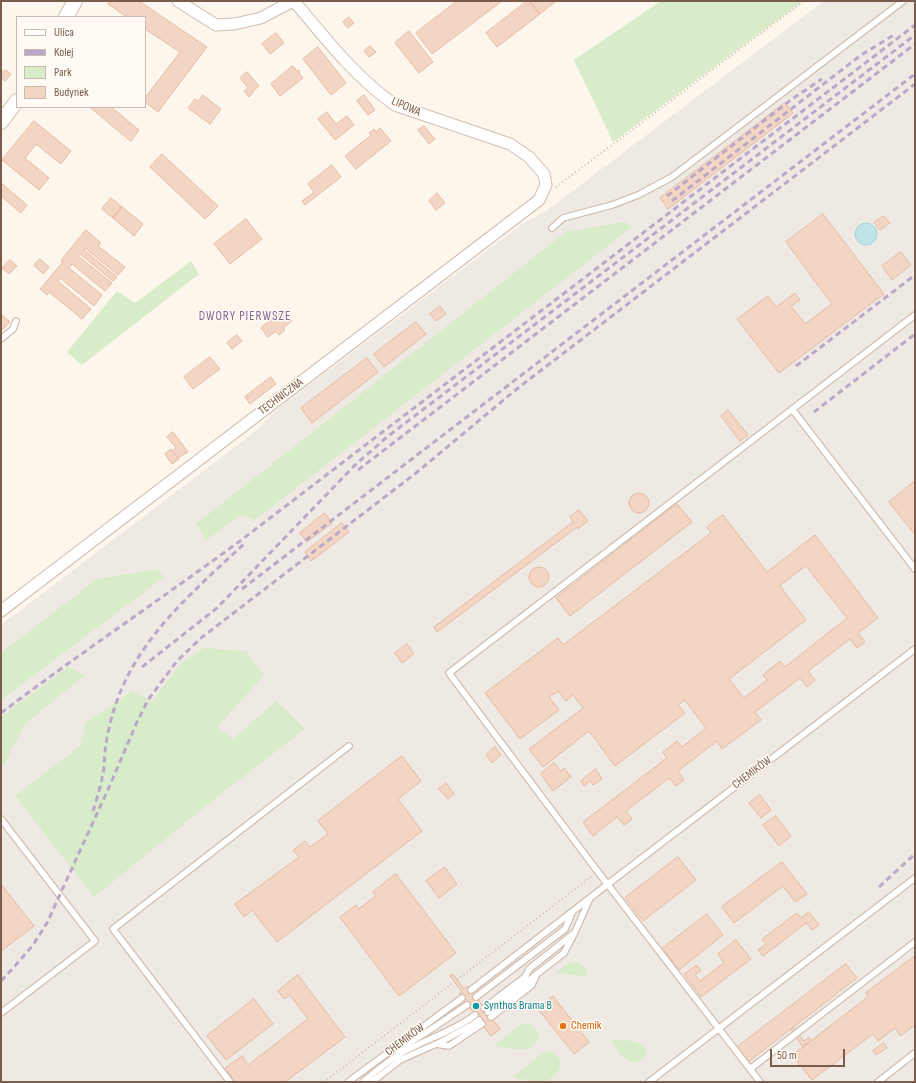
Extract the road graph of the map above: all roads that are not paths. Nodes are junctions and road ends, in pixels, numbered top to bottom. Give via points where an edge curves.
1 (75, 1) edge
2 (178, 1) edge
3 (294, 1) edge
4 (903, 1) edge
5 (67, 16) edge
6 (16, 102) edge
7 (1, 122) edge
8 (539, 200) joint
9 (552, 228) dead end
10 (915, 315) edge
11 (16, 321) dead end
12 (1, 339) edge
13 (792, 409) junction
14 (915, 569) edge
15 (1, 611) edge
16 (915, 649) edge
17 (349, 746) dead end
18 (1, 819) edge
19 (915, 878) edge
20 (608, 884) junction
21 (590, 898) junction
22 (573, 911) junction
23 (575, 932) junction
24 (915, 942) edge
25 (471, 990) dead end
26 (476, 997) dead end
27 (462, 998) dead end
28 (467, 1004) dead end
29 (2, 1011) edge
30 (719, 1028) junction
31 (915, 1053) edge
32 (750, 1069) junction
33 (230, 1082) edge
34 (348, 1082) edge
35 (354, 1082) edge
36 (363, 1082) edge
37 (372, 1082) edge
38 (649, 1082) edge
39 (760, 1082) edge
40 (878, 1082) edge

1 - 5 street
2 - 3 street, LIPOWA via 216,25 261,18
3 - 8 street, LIPOWA via 343,60 379,94 395,105 510,144 528,157 544,174 546,186
4 - 9 lane via 672,177 638,196 563,218
6 - 7 street
8 - 15 street, TECHNICZNA
10 - 13 lane
11 - 12 lane via 13,329
13 - 14 lane
13 - 20 lane via 449,673
16 - 20 lane, CHEMIKÓW
17 - 33 lane via 113,929
18 - 29 lane via 95,941
19 - 30 lane
20 - 21 lane, CHEMIKÓW
20 - 30 lane
21 - 22 lane, CHEMIKÓW
21 - 23 lane, CHEMIKÓW
22 - 25 lane, CHEMIKÓW
22 - 26 lane via 565,929
23 - 23 lane, CHEMIKÓW via 564,953 488,1012 525,977 529,969
24 - 32 lane
27 - 34 lane, CHEMIKÓW
28 - 35 lane via 398,1049
30 - 32 lane
30 - 38 lane
31 - 40 lane
32 - 39 lane
36 - 37 lane via 397,1056 466,1022 479,1020 449,1046 436,1044 400,1060

